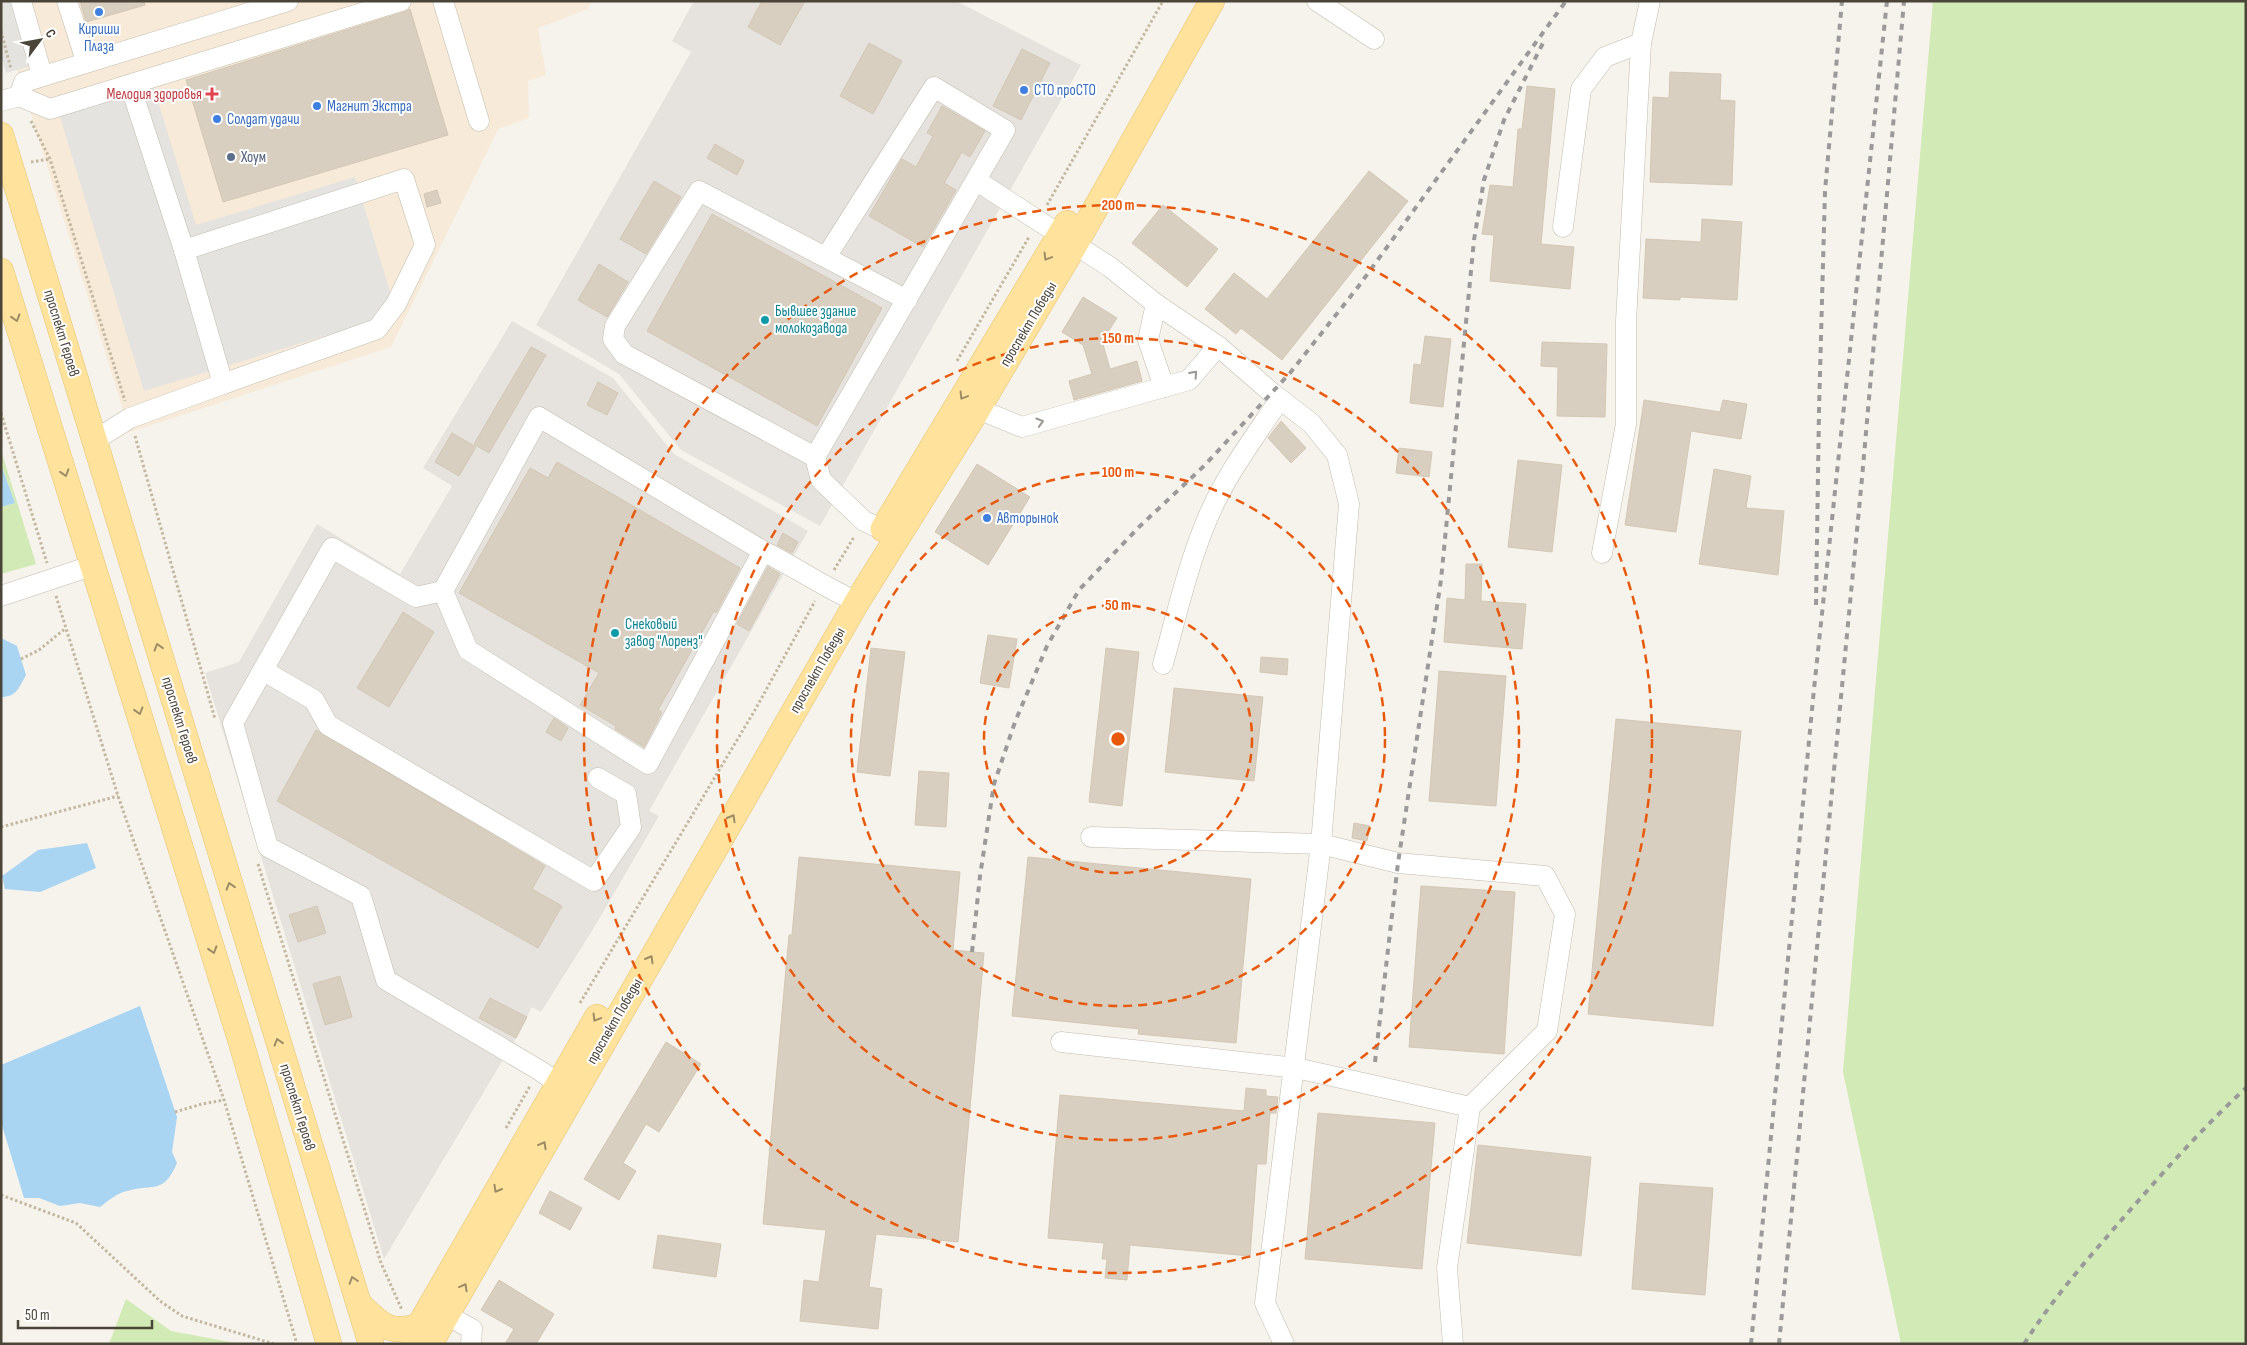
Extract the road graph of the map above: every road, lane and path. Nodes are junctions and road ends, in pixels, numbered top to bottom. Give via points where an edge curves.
1 (21, 1) edge
2 (67, 1) edge
3 (288, 1) edge
4 (400, 1) edge
5 (443, 1) edge
6 (1163, 1) edge
7 (1193, 1) edge
8 (1212, 1) edge
9 (1317, 1) edge
10 (1650, 1) edge
11 (1, 31) edge
12 (1374, 39) dead end
13 (1641, 43) junction
14 (86, 61) junction
15 (42, 76) junction
16 (130, 85) junction
17 (10, 99) edge
18 (479, 121) dead end
19 (1, 135) edge
20 (976, 181) junction
21 (1038, 221) junction
22 (1563, 227) dead end
23 (1068, 239) junction
24 (184, 250) junction
25 (826, 257) junction
26 (1, 271) edge
27 (907, 300) junction
28 (1156, 304) junction
29 (1218, 346) junction
30 (954, 367) dead end
31 (223, 384) junction
32 (1164, 387) junction
33 (1280, 399) junction
34 (978, 409) junction
35 (1, 413) edge
36 (130, 418) junction
37 (95, 440) junction
38 (815, 457) junction
39 (882, 529) junction
40 (763, 551) junction
41 (1602, 553) dead end
42 (94, 564) junction
43 (52, 580) junction
44 (444, 591) junction
45 (840, 594) junction
46 (1, 596) edge
47 (66, 628) junction
48 (21, 659) dead end
49 (1163, 664) dead end
50 (264, 671) junction
51 (216, 725) dead end
52 (598, 778) dead end
53 (118, 796) junction
54 (1, 827) edge
55 (1091, 837) dead end
56 (1322, 844) junction
57 (256, 857) dead end
58 (578, 1006) dead end
59 (1060, 1042) dead end
60 (1296, 1068) junction
61 (556, 1082) junction
62 (224, 1100) junction
63 (1470, 1107) junction
64 (176, 1112) dead end
65 (505, 1131) dead end
66 (1, 1195) edge
67 (360, 1305) junction
68 (448, 1316) junction
69 (418, 1329) edge
70 (274, 1344) edge
71 (297, 1344) edge
72 (328, 1344) edge
73 (371, 1344) edge
74 (472, 1344) edge
75 (1284, 1344) edge
76 (1453, 1344) edge

1 - 15 lane
2 - 14 lane
3 - 14 lane
4 - 16 lane
5 - 18 lane
6 - 21 path
7 - 23 main road, проспект Победы
8 - 23 main road, проспект Победы
9 - 12 lane
10 - 13 lane
11 - 17 path
13 - 22 lane via 1605,57 1581,89
13 - 41 lane via 1626,321 1626,424
14 - 15 lane
15 - 17 lane via 24,82
16 - 17 lane via 50,109
16 - 24 lane
17 - 36 path via 50,159
19 - 37 main road, проспект Героев
20 - 21 lane
20 - 25 lane via 1005,130 934,87
20 - 27 lane
21 - 23 lane
21 - 30 path
23 - 28 lane via 1110,266
23 - 34 main road, проспект Победы
23 -> 39 main road, проспект Победы
24 - 31 lane
24 - 31 lane via 404,179 425,245 396,304 377,328
25 - 27 lane
25 - 38 lane via 699,191 615,326 613,339 624,354
26 -> 42 main road
27 - 38 lane
28 - 29 lane
28 - 32 lane via 1148,340
32 -> 29 lane via 1188,380
29 - 33 lane
31 - 36 lane
34 -> 32 lane via 1022,427
33 - 49 lane via 1229,475 1206,521 1188,572
33 - 56 lane via 1311,423 1337,455 1349,504
34 - 39 main road, проспект Победы
35 - 43 path
36 - 37 lane
36 - 51 path
67 -> 37 main road, проспект Героев
38 - 39 lane via 821,480
39 - 45 main road, проспект Победы
39 - 45 path
40 - 44 lane via 539,417
40 - 44 lane via 648,764 468,650
40 - 45 lane
42 - 43 lane
42 -> 72 main road via 241,1042
43 - 46 lane
43 - 47 path
44 - 50 lane via 416,597 332,548
45 - 58 path via 750,718
45 - 61 main road, проспект Победы
47 - 48 path via 39,650
47 - 53 path
50 - 52 lane via 314,700 328,725 594,881 632,827 626,794
50 - 61 lane via 233,724 268,847 362,896 386,980
53 - 54 path
53 - 62 path
55 - 56 lane
56 - 60 lane
56 - 63 lane via 1398,864 1545,876 1565,914 1547,1031
57 - 69 path via 381,1262 402,1310
59 - 60 lane
60 - 63 lane
60 - 75 lane via 1265,1303
61 - 65 path
68 -> 61 main road, проспект Победы
61 -> 69 main road, проспект Победы
62 - 64 path
62 - 71 path
63 - 76 lane via 1447,1268
66 - 70 path via 76,1223 182,1316
67 - 69 main road, проспект Героев via 391,1329
67 - 73 main road, проспект Героев
68 - 69 main road, проспект Победы
68 - 74 lane via 472,1329

